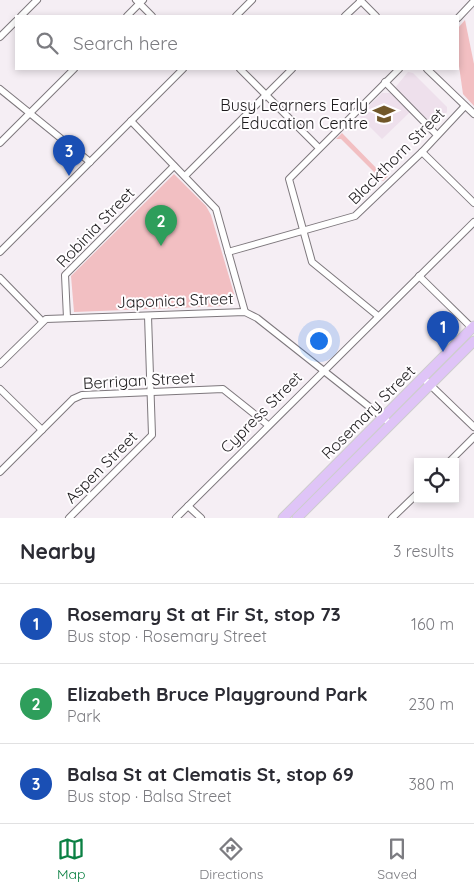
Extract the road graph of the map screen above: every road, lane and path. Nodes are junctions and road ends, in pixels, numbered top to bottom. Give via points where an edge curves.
1 (37, 0) edge
2 (252, 0) edge
3 (360, 0) edge
4 (139, 1) edge
5 (472, 2) edge
6 (21, 15) edge
7 (128, 15) edge
8 (151, 15) edge
9 (237, 15) edge
10 (346, 15) edge
11 (375, 15) edge
12 (459, 17) edge
13 (15, 22) edge
14 (0, 37) edge
15 (73, 70) edge
16 (183, 70) edge
17 (241, 70) edge
18 (291, 70) edge
19 (398, 70) edge
20 (428, 70) edge
21 (385, 82) junction
22 (0, 89) edge
23 (266, 95) junction
24 (465, 106) junction
25 (30, 113) junction
26 (474, 114) edge
27 (131, 121) junction
28 (437, 134) junction
29 (0, 143) edge
30 (319, 148) junction
31 (422, 152) junction
32 (90, 162) junction
33 (174, 166) junction
34 (185, 176) junction
35 (474, 203) edge
36 (474, 222) edge
37 (302, 230) junction
38 (0, 252) edge
39 (228, 252) junction
40 (419, 276) junction
41 (0, 278) edge
42 (245, 312) junction
43 (148, 316) junction
44 (378, 316) junction
45 (66, 318) junction
46 (42, 321) junction
47 (473, 327) edge
48 (474, 341) edge
49 (0, 364) edge
50 (323, 370) junction
51 (423, 378) junction
52 (430, 385) junction
53 (0, 389) edge
54 (150, 392) junction
55 (383, 418) junction
56 (391, 424) junction
57 (268, 425) junction
58 (474, 427) edge
59 (42, 430) junction
60 (474, 437) edge
61 (453, 458) edge
62 (0, 472) edge
63 (414, 497) edge
64 (188, 506) junction
65 (69, 518) edge
66 (176, 518) edge
67 (201, 518) edge
68 (282, 518) edge
69 (297, 518) edge
70 (392, 518) edge

1 - 6 street
2 - 9 street
3 - 10 street
3 - 11 street
4 - 7 street
4 - 8 street
5 - 12 street
13 - 14 street
15 - 25 street
16 - 27 street
17 - 23 street
18 - 23 street
19 - 21 street
20 - 24 street
21 - 28 street
21 - 30 street
22 - 25 street
23 - 30 street
23 - 34 street
24 - 26 street
24 - 28 street, Blackthorn Street
25 - 29 street
25 - 32 street
27 - 32 street
27 - 33 street
28 - 31 street, Blackthorn Street
30 - 37 street via 289,179
31 - 35 street
31 - 37 street, Blackthorn Street via 356,216
32 - 38 street
33 - 34 street
33 - 45 street, Robinia Street via 65,275
34 - 39 street via 216,209
36 - 40 street, Cypress Street
37 - 39 street, Blackthorn Street
37 - 44 street via 314,265
39 - 42 street
40 - 44 street, Cypress Street
40 - 47 street
41 - 46 street
42 - 43 street, Japonica Street
42 - 50 street, Japonica Street
43 - 45 street, Japonica Street
43 - 54 street, Aspen Street
44 - 50 street, Cypress Street
45 - 46 street, Japonica Street
46 - 49 street
47 - 51 main road, Rosemary Street
48 - 52 main road, Rosemary Street
50 - 55 street, Japonica Street
50 - 57 street, Cypress Street
51 - 52 street
51 - 55 main road, Rosemary Street
52 - 56 main road, Rosemary Street
52 - 58 street
53 - 59 street
54 - 57 street, Berrigan Street via 223,389
54 - 59 street, Berrigan Street via 78,396
54 - 65 street, Aspen Street via 152,435
55 - 56 street, Japonica Street
55 - 68 main road, Rosemary Street
56 - 69 main road, Rosemary Street
57 - 64 street, Cypress Street
59 - 62 street, Berrigan Street
60 - 61 street
63 - 70 street
64 - 66 street, Cypress Street
64 - 67 street

